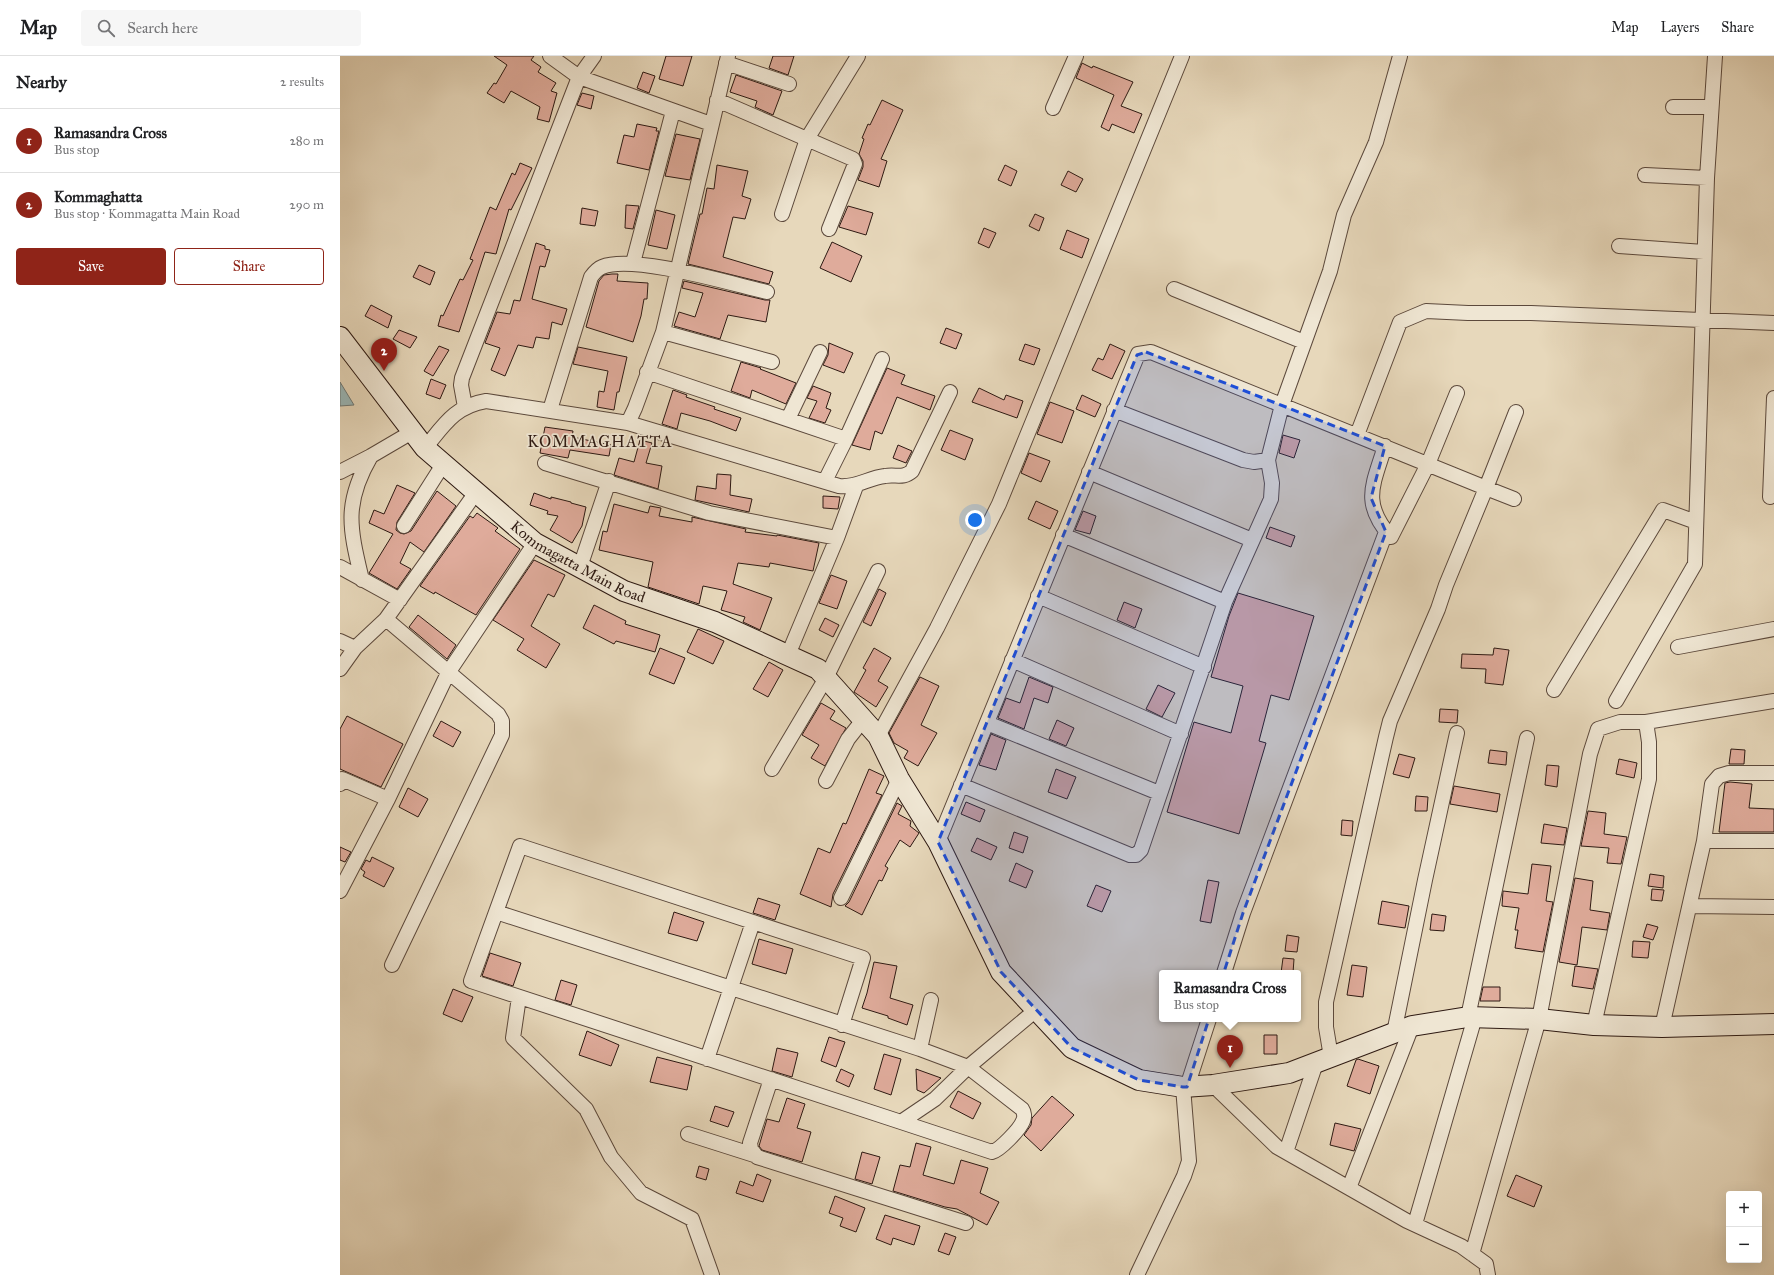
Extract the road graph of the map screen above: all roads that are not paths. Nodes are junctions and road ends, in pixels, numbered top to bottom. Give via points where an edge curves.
1 (550, 56) edge
2 (594, 56) edge
3 (858, 56) edge
4 (1076, 56) edge
5 (1182, 56) edge
6 (1400, 56) edge
7 (1715, 56) edge
8 (727, 59) edge
9 (579, 77) junction
10 (789, 84) dead end
11 (716, 100) junction
12 (1673, 107) dead end
13 (1710, 107) junction
14 (1053, 108) dead end
15 (673, 111) junction
16 (711, 124) junction
17 (807, 139) junction
18 (1645, 175) dead end
19 (1707, 178) junction
20 (782, 214) dead end
21 (830, 229) dead end
22 (1619, 246) dead end
23 (1704, 252) junction
24 (633, 263) junction
25 (678, 271) junction
26 (1174, 289) dead end
27 (767, 292) dead end
28 (1702, 320) junction
29 (1774, 323) edge
30 (663, 332) junction
31 (340, 337) edge
32 (1304, 342) junction
33 (820, 352) dead end
34 (882, 360) dead end
35 (772, 362) dead end
36 (648, 372) junction
37 (950, 392) dead end
38 (1457, 393) dead end
39 (1774, 398) edge
40 (1282, 405) junction
41 (465, 407) junction
42 (550, 410) junction
43 (1114, 410) junction
44 (1516, 412) dead end
45 (788, 419) junction
46 (628, 423) junction
47 (412, 432) junction
48 (1358, 435) junction
49 (846, 439) junction
50 (1385, 446) junction
51 (425, 448) junction
52 (371, 456) junction
53 (1268, 460) junction
54 (444, 463) junction
55 (545, 463) dead end
56 (1428, 464) junction
57 (340, 472) edge
58 (1089, 472) junction
59 (609, 481) junction
60 (825, 482) junction
61 (856, 486) junction
62 (1486, 488) junction
63 (477, 491) junction
64 (1770, 497) dead end
65 (1514, 499) dead end
66 (1696, 522) junction
67 (404, 526) dead end
68 (1386, 532) junction
69 (1063, 535) junction
70 (837, 538) junction
71 (1252, 540) junction
72 (535, 543) junction
73 (340, 567) edge
74 (580, 567) junction
75 (878, 571) dead end
76 (362, 580) junction
77 (1038, 596) junction
78 (400, 600) junction
79 (1225, 602) junction
80 (386, 619) junction
81 (1774, 629) edge
82 (340, 641) edge
83 (1678, 647) dead end
84 (355, 648) junction
85 (788, 655) junction
86 (1012, 660) junction
87 (1204, 667) junction
88 (340, 669) edge
89 (448, 673) junction
90 (826, 678) junction
91 (1554, 690) dead end
92 (1774, 700) edge
93 (1616, 701) dead end
94 (863, 720) junction
95 (1646, 722) junction
96 (987, 723) junction
97 (1457, 733) dead end
98 (1181, 734) junction
99 (878, 736) junction
100 (1527, 738) dead end
101 (772, 769) dead end
102 (1774, 773) edge
103 (899, 779) junction
104 (826, 781) dead end
105 (340, 784) edge
106 (962, 785) junction
107 (1159, 793) junction
108 (388, 799) junction
109 (1704, 841) junction
110 (1774, 841) edge
111 (938, 842) junction
112 (340, 892) edge
113 (841, 898) dead end
114 (1690, 906) junction
115 (1774, 908) edge
116 (496, 912) junction
117 (753, 922) junction
118 (392, 965) dead end
119 (1225, 970) edge
120 (730, 989) junction
121 (519, 997) junction
122 (931, 1000) dead end
123 (1036, 1010) junction
124 (1472, 1017) junction
125 (1539, 1019) junction
126 (1208, 1022) edge
127 (1774, 1024) edge
128 (842, 1025) junction
129 (1594, 1025) junction
130 (1662, 1027) junction
131 (1403, 1030) junction
132 (920, 1049) junction
133 (707, 1058) junction
134 (1324, 1060) junction
135 (968, 1067) junction
136 (771, 1079) junction
137 (1213, 1085) junction
138 (1185, 1087) junction
139 (902, 1122) junction
140 (688, 1134) dead end
141 (1286, 1152) junction
142 (754, 1154) junction
143 (1349, 1188) junction
144 (966, 1223) dead end
145 (1415, 1224) junction
146 (1472, 1254) junction
147 (712, 1275) edge
148 (1137, 1275) edge
149 (1488, 1275) edge

1 - 9 street
2 - 9 street
3 - 17 street
4 - 14 street
5 - 99 street via 1000,504
6 - 32 street via 1376,142 1344,215 1330,271
7 - 13 street
8 - 10 street
8 - 11 street
9 - 15 street
9 - 41 street via 462,378
11 - 16 street
11 - 17 street
12 - 13 street
13 - 19 street
15 - 16 street
15 - 24 street
16 - 25 street
17 - 20 street
17 - 21 street via 855,162
18 - 19 street
19 - 23 street
22 - 23 street
23 - 28 street
24 - 25 street
24 - 42 street via 602,267 591,277
25 - 27 street
25 - 30 street
26 - 32 street
28 - 29 street
28 - 48 street via 1531,312 1426,311 1400,322
28 - 66 street
30 - 35 street
30 - 36 street
31 - 47 main road, Kommagatta Main Road
32 - 40 street
33 - 45 street
34 - 49 street
36 - 45 street
36 - 46 street
37 - 61 street via 912,471 903,476 886,475 863,481
38 - 56 street
39 - 64 street
40 - 43 street via 1151,352 1141,352 1137,355
40 - 48 street
40 - 53 street
41 - 42 street via 486,401
41 - 51 street via 458,410
42 - 46 street
43 - 53 street via 1243,460
43 - 58 street
44 - 62 street
45 - 49 street
46 - 60 street
47 - 51 main road, Kommagatta Main Road
47 - 52 street
48 - 50 street
49 - 60 street
50 - 56 street
50 - 68 street via 1371,498 1381,526
51 - 54 main road, Kommagatta Main Road
52 - 57 street
52 - 76 street via 360,475 351,503 352,531
53 - 71 street via 1272,483 1271,499
54 - 63 main road, Kommagatta Main Road
54 - 67 street
55 - 59 street
56 - 62 street
56 - 68 street via 1391,538
58 - 69 street
58 - 71 street
59 - 70 street via 709,512
59 - 74 street
60 - 61 street via 846,487
61 - 70 street
62 - 65 street
62 - 134 street via 1438,610 1390,721 1326,1002
63 - 72 main road, Kommagatta Main Road
63 - 78 street
66 - 91 street via 1663,510
66 - 93 street via 1695,564
68 - 119 street via 1243,913
69 - 77 street
69 - 79 street
70 - 85 street
71 - 79 street
72 - 74 main road, Kommagatta Main Road
72 - 89 street
73 - 76 street
74 - 85 main road, Kommagatta Main Road via 624,591 715,622
75 - 90 street
76 - 78 street
77 - 86 street
77 - 87 street
78 - 80 street
79 - 87 street
80 - 84 street
80 - 89 street
81 - 83 street
82 - 84 street
84 - 88 street
85 - 90 main road, Kommagatta Main Road via 818,669
86 - 96 street
86 - 98 street
87 - 98 street
89 - 108 street
89 - 118 street via 498,714 504,728
90 - 94 main road, Kommagatta Main Road
90 - 101 street
92 - 95 street
94 - 99 main road, Kommagatta Main Road
94 - 104 street via 848,739
95 - 125 street via 1620,722 1598,729 1590,754
95 - 129 street via 1649,742 1648,779
96 - 106 street
96 - 107 street
97 - 131 street via 1425,880
98 - 107 street
99 - 103 main road, Kommagatta Main Road
100 - 124 street
102 - 109 street via 1742,772 1720,776 1712,784
103 - 111 main road, Kommagatta Main Road
103 - 113 street
105 - 108 street via 342,779
106 - 107 street via 1130,855 1136,855 1141,850
106 - 111 street
108 - 112 street
109 - 110 street
109 - 114 street
111 - 123 main road, Kommagatta Main Road via 1001,972
114 - 115 street
114 - 130 street
116 - 117 street via 520,846
116 - 120 street
116 - 121 street via 471,981
117 - 120 street
117 - 128 street via 863,958
120 - 128 street
120 - 133 street
121 - 133 street
121 - 147 street via 513,1038 586,1109 611,1157 641,1193 692,1219
122 - 132 street
123 - 135 street
123 - 138 main road, Kommagatta Main Road via 1072,1048 1139,1080
124 - 125 main road, Kommagatta Main Road
124 - 131 main road, Kommagatta Main Road
124 - 145 street
125 - 129 main road, Kommagatta Main Road
125 - 146 street
126 - 138 street
127 - 130 main road, Kommagatta Main Road
128 - 132 street
129 - 130 main road, Kommagatta Main Road
131 - 134 main road, Kommagatta Main Road
131 - 143 street
132 - 135 street
133 - 136 street
134 - 137 main road, Kommagatta Main Road via 1289,1073
134 - 141 street
135 - 139 street via 935,1099
135 - 139 street via 1024,1112 1023,1121 1000,1149 992,1152 984,1150
136 - 139 street
136 - 142 street via 750,1143 750,1149
137 - 138 main road, Kommagatta Main Road
137 - 141 street via 1277,1147
138 - 148 street via 1189,1161
140 - 142 street
141 - 143 street
142 - 144 street
143 - 145 street
145 - 146 street
146 - 149 street via 1486,1264

